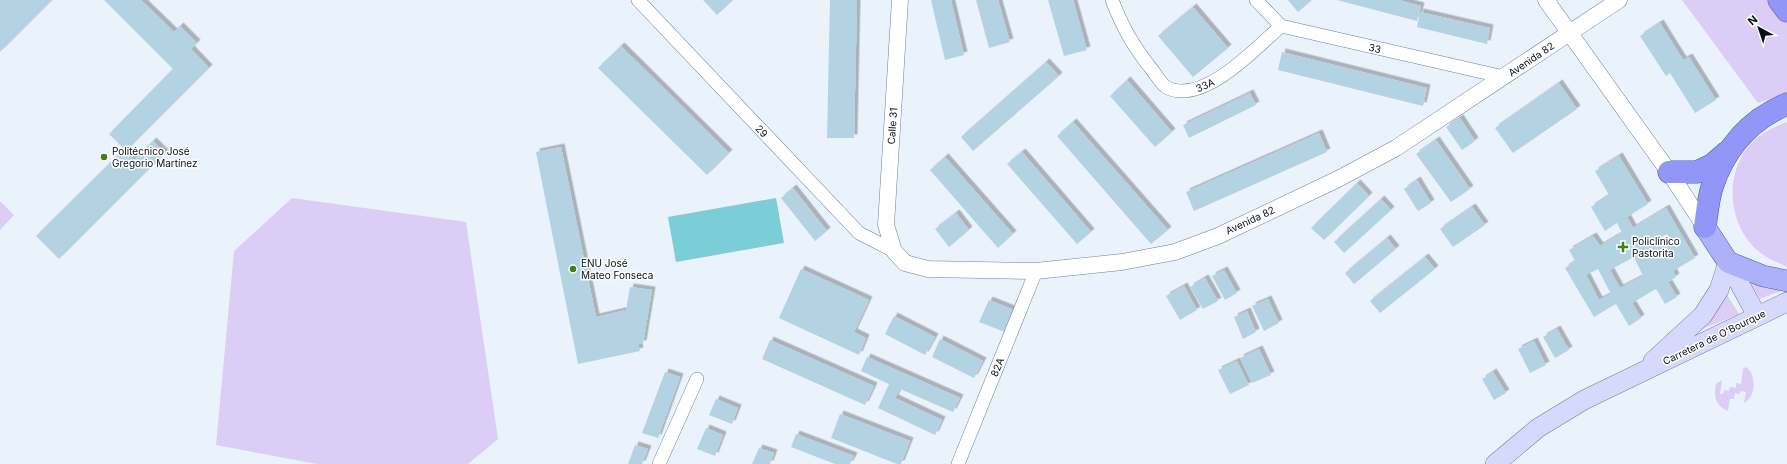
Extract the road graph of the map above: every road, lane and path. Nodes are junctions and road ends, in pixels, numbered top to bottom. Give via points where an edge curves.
1 (900, 0) edge
2 (1112, 0) edge
3 (1256, 0) edge
4 (1546, 0) edge
5 (1619, 0) edge
6 (1779, 0) edge
7 (642, 2) edge
8 (1787, 11) edge
9 (1281, 26) junction
10 (1569, 33) junction
11 (1504, 77) junction
12 (1787, 104) edge
13 (1728, 152) junction
14 (1669, 172) junction
15 (1705, 226) junction
16 (894, 252) junction
17 (1728, 262) junction
18 (1036, 271) junction
19 (1787, 281) edge
20 (1787, 302) edge
21 (1757, 316) junction
22 (1640, 373) junction
23 (697, 379) dead end
24 (660, 464) edge
25 (958, 464) edge
26 (1495, 464) edge

1 - 16 street, Calle 31 via 886,225
2 - 9 street, 33A via 1132,43 1166,87 1186,92 1200,89 1221,78
3 - 9 street
4 - 10 street
5 - 10 street, Avenida 82
6 - 8 highway
7 - 16 street, 29 via 859,233
9 - 11 street, 33
10 - 11 street, Avenida 82
10 - 14 street
11 - 18 street, Avenida 82 via 1370,163 1218,236 1168,253 1122,262
12 - 13 highway via 1757,120
13 - 14 highway via 1712,165 1697,172
13 - 15 highway via 1712,188
14 - 15 street
15 - 17 main road
16 - 18 street, Avenida 82 via 905,263 928,269
17 - 19 main road via 1764,276
17 - 21 main road
17 - 22 main road via 1719,290 1703,315
18 - 25 street, 82A
20 - 21 main road, Carretera de O'Bourque
21 - 22 main road, Carretera de O'Bourque
22 - 26 main road, Carretera de O'Bourque via 1584,400 1538,428
23 - 24 street

